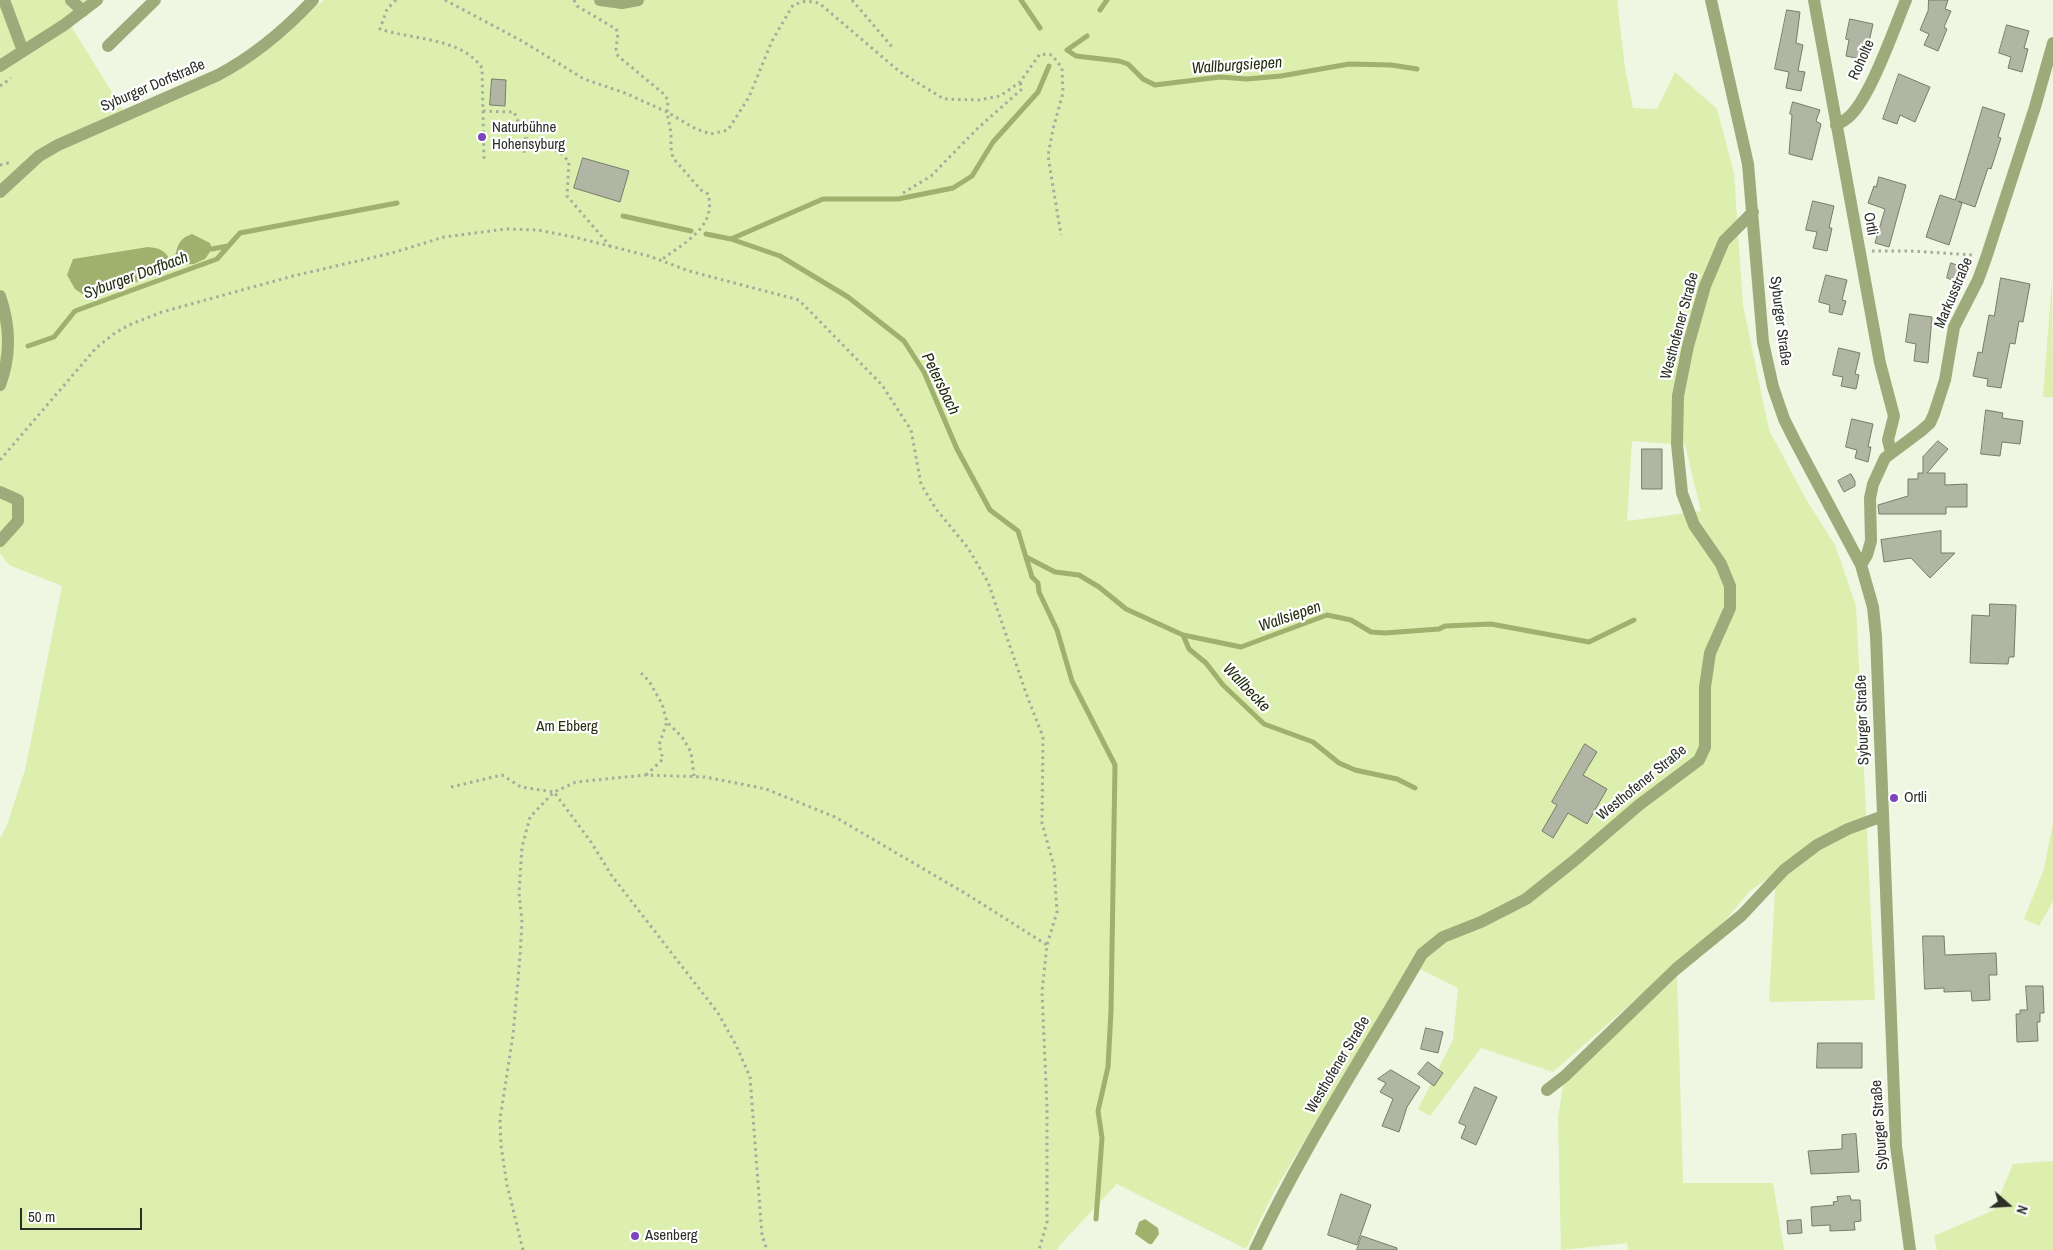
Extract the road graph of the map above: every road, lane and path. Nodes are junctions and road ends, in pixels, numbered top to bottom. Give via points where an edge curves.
1 (4, 0) edge
2 (71, 0) edge
3 (97, 0) edge
4 (155, 0) edge
5 (313, 0) edge
6 (396, 0) edge
7 (445, 0) edge
8 (574, 0) edge
9 (600, 0) edge
10 (638, 0) edge
11 (852, 0) edge
12 (1711, 0) edge
13 (1814, 0) edge
14 (1906, 0) edge
15 (83, 11) junction
16 (2053, 43) edge
17 (108, 46) dead end
18 (893, 48) dead end
19 (23, 51) junction
20 (0, 66) edge
21 (1020, 82) junction
22 (484, 111) junction
23 (667, 112) junction
24 (1836, 124) junction
25 (525, 138) junction
26 (524, 155) dead end
27 (484, 159) dead end
28 (0, 192) edge
29 (903, 193) dead end
30 (1753, 212) junction
31 (1061, 235) dead end
32 (610, 246) junction
33 (1876, 251) dead end
34 (1954, 253) dead end
35 (661, 260) junction
36 (0, 296) edge
37 (0, 385) edge
38 (1888, 455) junction
39 (0, 460) edge
40 (0, 492) edge
41 (0, 541) edge
42 (1861, 565) junction
43 (641, 673) dead end
44 (667, 722) junction
45 (645, 775) junction
46 (694, 776) junction
47 (451, 787) dead end
48 (554, 792) junction
49 (1883, 816) junction
50 (1047, 945) junction
51 (1547, 1090) dead end
52 (523, 1250) edge
53 (767, 1250) edge
54 (1040, 1250) edge
55 (1255, 1250) edge
56 (1910, 1250) edge

1 - 19 street
2 - 15 street
3 - 15 street
4 - 17 street
5 - 28 street, Syburger Dorfstraße via 242,62 58,145 39,156
6 - 22 path via 388,9 380,29 455,47 477,61 482,68
7 - 23 path via 584,79
8 - 23 path via 577,6 616,29 618,56 665,95
9 - 10 street via 622,3
11 - 18 path
12 - 30 street via 1748,164
13 - 24 street, Ortli
14 - 24 street, Roholte via 1872,82 1856,109 1847,119
15 - 19 street
16 - 38 street, Markusstraße via 1986,258 1954,327 1940,400 1930,423
19 - 20 street
21 - 23 path via 1000,96 978,100 944,99 900,72 819,3 806,1 793,5 785,17 749,97 728,130 711,134
21 - 29 path via 1022,89 931,176
21 - 31 path via 1040,54 1052,55 1062,68 1063,93 1048,156
22 - 25 path via 514,112
22 - 27 path
23 - 35 path via 673,158 708,194 711,203 704,226
24 - 38 street, Ortli via 1880,363 1894,416
25 - 26 path
25 - 32 path via 560,152 569,162 567,196
30 - 42 street, Syburger Straße via 1763,342 1774,388 1794,441
30 - 55 street, Westhofener Straße via 1724,241 1705,286 1678,396 1677,444 1682,492 1694,525 1721,564 1730,586 1730,608 1710,653 1702,753 1698,760 1526,898 1444,937 1422,954 1309,1145
32 - 35 path
32 - 39 path via 538,230 473,233 293,276 162,312 114,333 96,348
33 - 34 path
35 - 50 path via 689,271 799,300 882,385 911,430 921,484 936,509 968,548 988,582 1043,737 1042,823 1054,866 1057,912
36 - 37 street via 8,333 7,356
38 - 42 street, Markusstraße via 1873,484 1870,498 1871,541
40 - 41 street via 18,500 18,521
42 - 49 street, Syburger Straße via 1873,608 1876,636
43 - 44 path via 662,704
44 - 45 path via 659,745 663,759
44 - 46 path via 691,752
45 - 46 path
45 - 48 path via 576,782
46 - 50 path via 766,789 835,817
47 - 48 path via 502,775 521,787
48 - 52 path via 530,818 522,847 520,958 513,1035 500,1119 507,1185
48 - 53 path via 612,876 718,1012 736,1045 750,1077 762,1235
49 - 51 street via 1817,845 1784,870 1742,915 1676,970
49 - 56 street, Syburger Straße via 1896,1146
50 - 54 path via 1042,992 1047,1222

